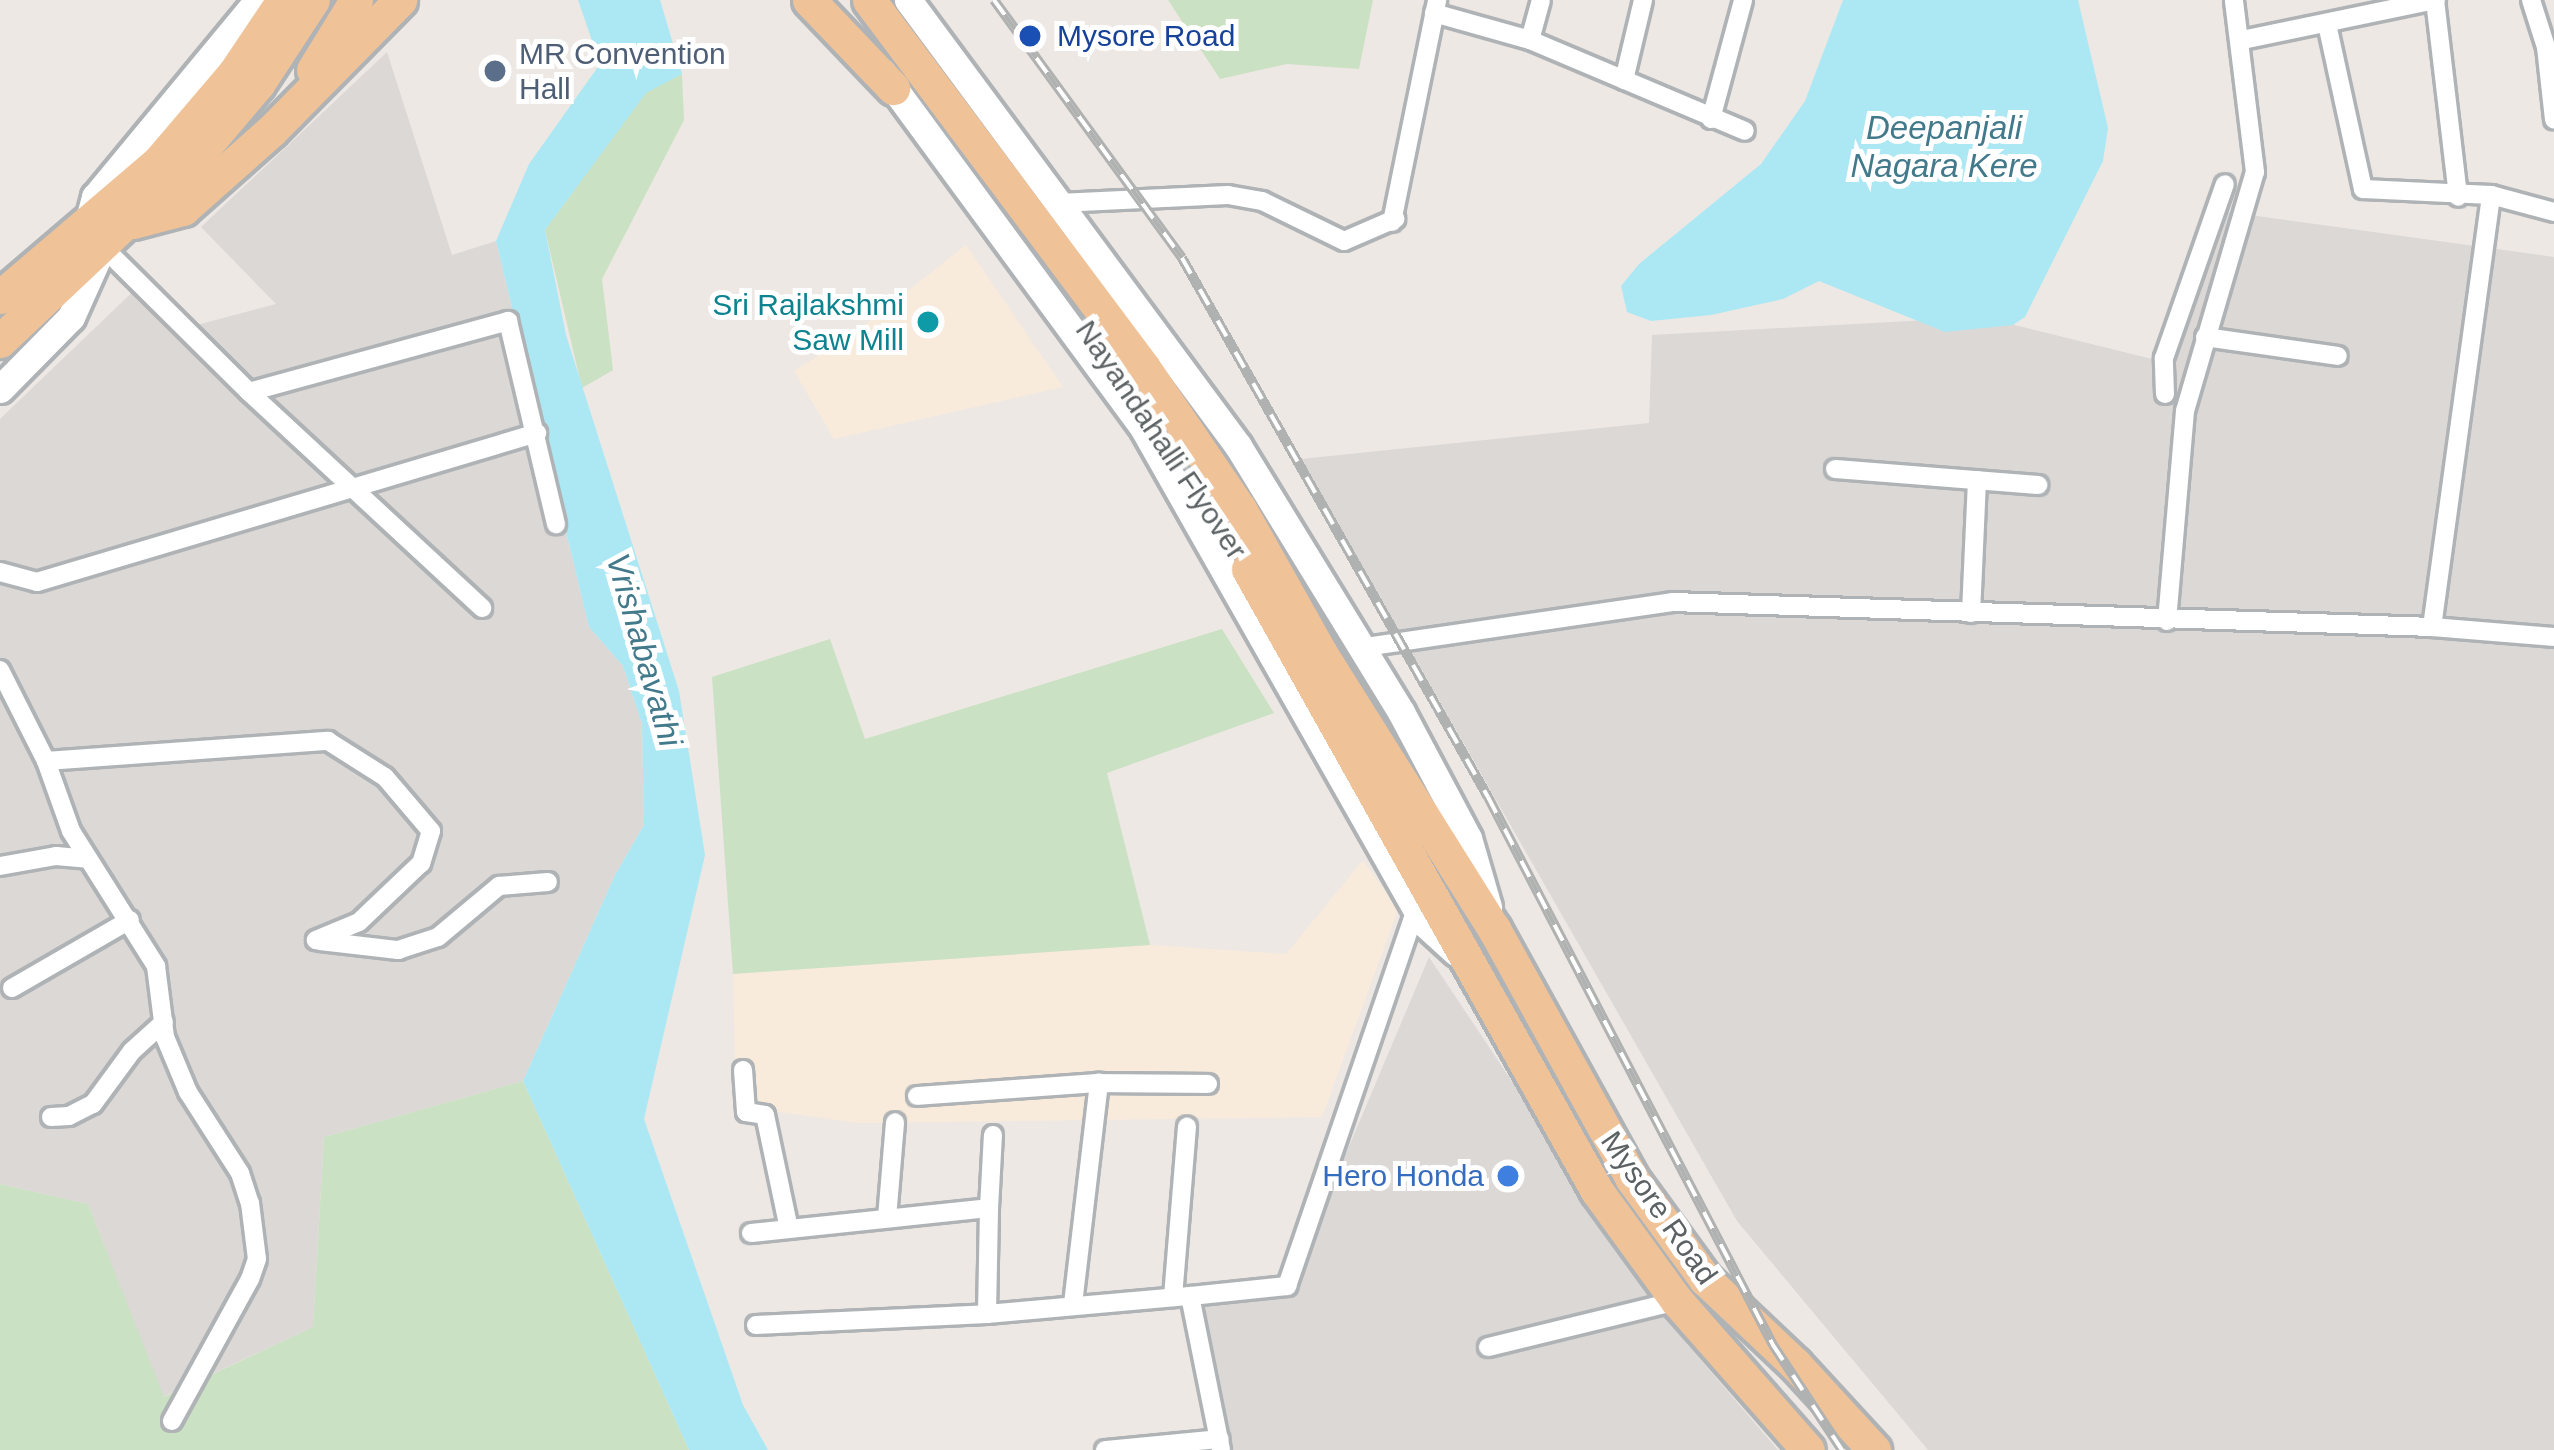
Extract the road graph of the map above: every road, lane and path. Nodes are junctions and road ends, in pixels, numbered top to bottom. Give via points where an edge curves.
1 (259, 0) edge
2 (284, 0) edge
3 (313, 0) edge
4 (356, 0) edge
5 (400, 0) edge
6 (809, 0) edge
7 (833, 0) edge
8 (843, 0) edge
9 (869, 0) edge
10 (908, 0) edge
11 (1541, 0) edge
12 (1643, 0) edge
13 (1743, 0) edge
14 (2234, 0) edge
15 (2436, 0) edge
16 (2531, 0) edge
17 (1435, 6) edge
18 (2327, 24) junction
19 (1530, 40) junction
20 (2242, 40) junction
21 (2550, 52) edge
22 (1624, 80) junction
23 (893, 88) junction
24 (1711, 119) junction
25 (2554, 120) edge
26 (272, 131) junction
27 (1744, 131) dead end
28 (2225, 184) dead end
29 (2491, 195) junction
30 (2458, 197) junction
31 (1059, 203) junction
32 (2554, 212) edge
33 (131, 222) junction
34 (95, 234) junction
35 (0, 297) edge
36 (2205, 337) junction
37 (0, 340) edge
38 (2338, 356) dead end
39 (0, 389) edge
40 (249, 392) junction
41 (2165, 394) dead end
42 (536, 433) junction
43 (1835, 469) dead end
44 (1977, 480) junction
45 (2038, 485) dead end
46 (350, 489) junction
47 (1231, 516) junction
48 (556, 524) dead end
49 (0, 572) edge
50 (482, 608) dead end
51 (1971, 613) junction
52 (2167, 621) junction
53 (2432, 627) junction
54 (2554, 637) edge
55 (1358, 647) junction
56 (0, 670) edge
57 (46, 761) junction
58 (1445, 854) joint
59 (88, 859) junction
60 (0, 866) edge
61 (548, 882) dead end
62 (1428, 907) junction
63 (130, 920) junction
64 (1494, 929) junction
65 (12, 988) dead end
66 (164, 1022) junction
67 (742, 1070) dead end
68 (1099, 1083) junction
69 (1208, 1084) dead end
70 (916, 1096) dead end
71 (51, 1117) dead end
72 (896, 1123) dead end
73 (1187, 1127) dead end
74 (992, 1136) dead end
75 (989, 1208) junction
76 (887, 1218) junction
77 (789, 1229) junction
78 (751, 1233) dead end
79 (1181, 1297) junction
80 (1676, 1301) junction
81 (1073, 1304) junction
82 (987, 1314) junction
83 (757, 1325) dead end
84 (1487, 1348) dead end
85 (172, 1421) dead end
86 (1220, 1444) edge
87 (1105, 1450) edge
88 (1808, 1450) edge
89 (1874, 1450) edge

1 - 34 street via 95,197
2 - 34 highway via 234,74
3 - 33 highway via 258,84
4 - 26 highway
5 - 26 highway
6 - 23 highway
7 - 23 street, Mysore Road
8 - 47 highway, Nayandahalli Flyover
9 - 47 highway, Nayandahalli Flyover via 1144,368
10 - 31 street, Mysore Road
11 - 19 street
12 - 22 street
13 - 24 street
14 - 20 street
15 - 18 street
15 - 30 street
16 - 21 street
17 - 19 street
17 - 31 street via 1393,220 1344,241 1262,201 1228,195
18 - 20 street
18 - 30 street via 2363,189
19 - 22 street
20 - 36 street via 2255,172
21 - 25 street
22 - 24 street
23 - 62 street, Mysore Road via 1144,429
24 - 27 street
26 - 33 highway via 182,209
28 - 41 street via 2164,358
29 - 30 street
29 - 32 street
29 - 53 street
31 - 55 street, Mysore Road via 1238,446
33 - 34 highway
34 - 35 highway
34 - 37 highway
34 - 39 street via 70,317
34 - 40 street
36 - 38 street
36 - 52 street via 2185,411
40 - 42 street via 508,321
40 - 46 street
42 - 46 street
42 - 48 street
43 - 44 street
44 - 45 street
44 - 51 street
46 - 49 street via 37,582
46 - 50 street
47 - 58 highway, Nayandahalli Flyover
47 - 62 highway, Nayandahalli Flyover
51 - 52 street
51 - 55 street via 1672,602
52 - 53 street
53 - 54 street
55 - 64 street, Mysore Road via 1468,838
56 - 57 street
57 - 59 street
57 - 61 street via 328,741 385,777 430,831 421,863 359,922 316,940 398,950 438,937 499,886
58 - 64 highway, Mysore Road
59 - 60 street
59 - 63 street
62 - 79 street via 1287,1286
62 - 80 highway, Mysore Road via 1597,1191
63 - 65 street
63 - 66 street via 156,967
64 - 89 highway, Mysore Road via 1644,1196 1705,1279
66 - 71 street via 93,1104
66 - 85 street via 188,1092 240,1173 257,1238 250,1280
67 - 77 street via 746,1112 765,1115
68 - 69 street
68 - 70 street
68 - 81 street
72 - 76 street
73 - 79 street
74 - 75 street
75 - 76 street
75 - 82 street
76 - 77 street
77 - 78 street
79 - 81 street
79 - 86 street
80 - 84 street
80 - 88 highway, Mysore Road
81 - 82 street
82 - 83 street
86 - 87 street

